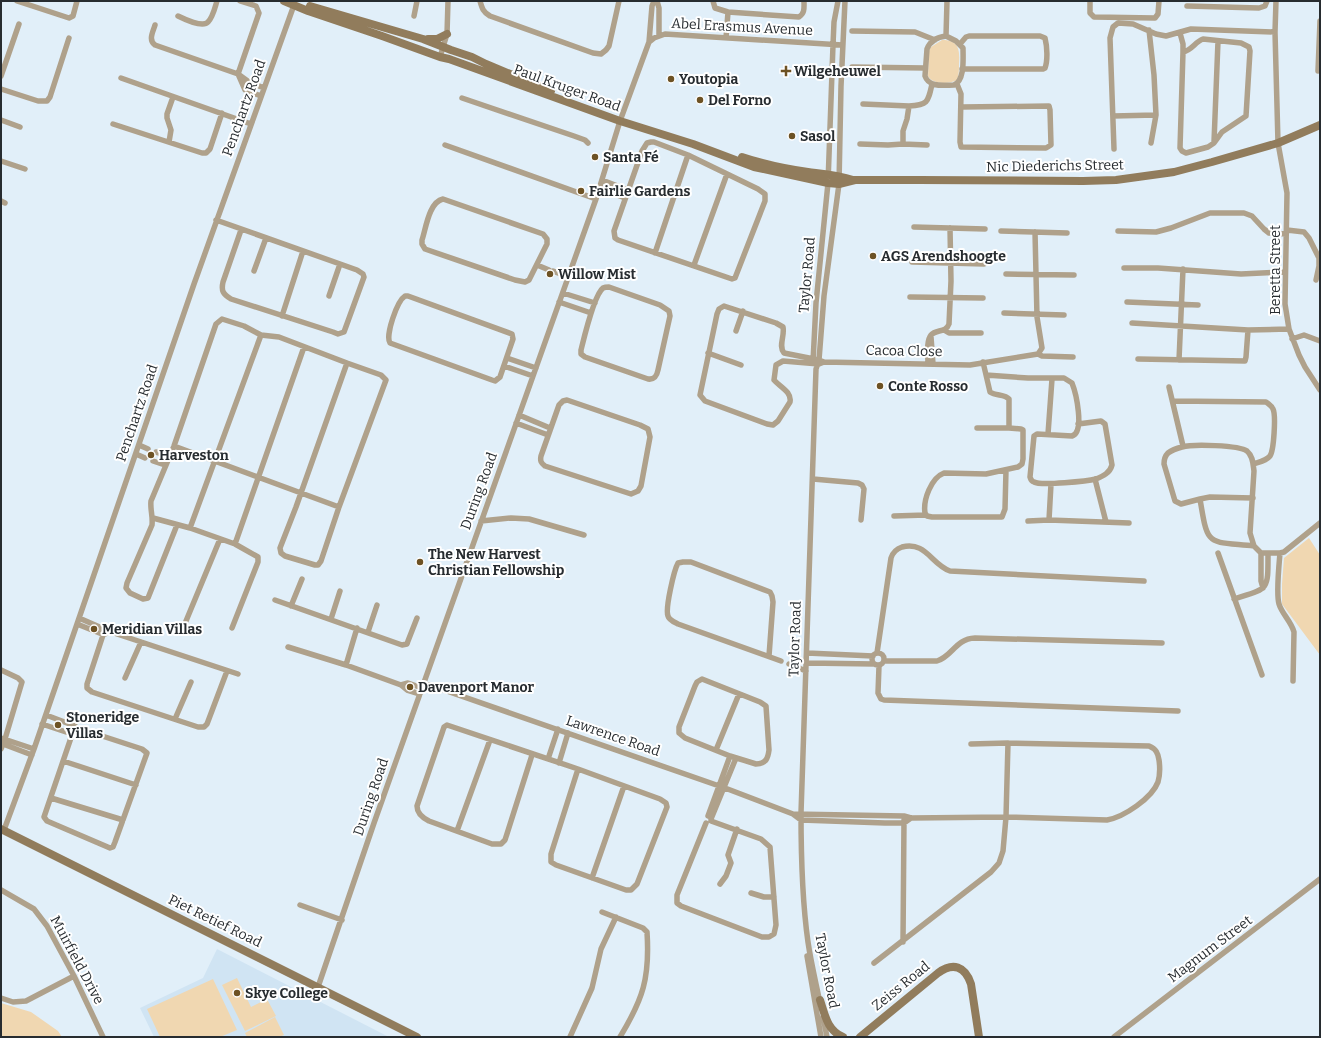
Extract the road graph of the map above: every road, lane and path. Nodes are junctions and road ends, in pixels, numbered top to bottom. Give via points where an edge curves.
1 (18, 1) edge
2 (77, 1) edge
3 (217, 1) edge
4 (240, 1) edge
5 (284, 1) edge
6 (417, 1) edge
7 (448, 1) edge
8 (480, 1) edge
9 (619, 1) edge
10 (655, 1) edge
11 (713, 1) edge
12 (804, 1) edge
13 (838, 1) edge
14 (845, 1) edge
15 (947, 1) edge
16 (1090, 1) edge
17 (1159, 1) edge
18 (1267, 1) edge
19 (1276, 1) edge
20 (1210, 4) edge
21 (296, 6) junction
22 (1187, 6) dead end
23 (728, 12) junction
24 (178, 16) dead end
25 (414, 16) dead end
26 (1320, 21) edge
27 (19, 24) dead end
28 (155, 25) dead end
29 (1320, 28) edge
30 (1149, 30) junction
31 (852, 32) dead end
32 (1275, 32) junction
33 (1180, 33) junction
34 (446, 34) junction
35 (659, 36) junction
36 (946, 36) junction
37 (69, 38) dead end
38 (726, 38) junction
39 (423, 39) junction
40 (935, 40) junction
41 (1218, 41) junction
42 (649, 42) junction
43 (960, 44) junction
44 (833, 45) junction
45 (842, 45) junction
46 (443, 47) junction
47 (1183, 52) junction
48 (440, 57) junction
49 (852, 67) dead end
50 (925, 68) junction
51 (962, 69) junction
52 (1318, 71) dead end
53 (238, 74) junction
54 (1, 76) edge
55 (121, 78) dead end
56 (932, 84) junction
57 (957, 84) junction
58 (264, 88) junction
59 (1, 90) edge
60 (261, 96) junction
61 (173, 97) junction
62 (462, 98) dead end
63 (863, 104) dead end
64 (909, 106) junction
65 (962, 107) junction
66 (222, 113) junction
67 (1156, 115) junction
68 (1113, 116) junction
69 (621, 118) junction
70 (1, 120) edge
71 (114, 124) dead end
72 (251, 124) junction
73 (1320, 125) edge
74 (20, 127) dead end
75 (169, 142) junction
76 (588, 142) dead end
77 (1214, 142) junction
78 (1151, 143) dead end
79 (1278, 143) junction
80 (860, 144) dead end
81 (903, 144) junction
82 (445, 145) dead end
83 (927, 145) dead end
84 (1114, 149) dead end
85 (688, 155) junction
86 (1, 161) edge
87 (25, 169) dead end
88 (726, 174) junction
89 (828, 179) junction
90 (602, 180) junction
91 (840, 180) junction
92 (599, 188) junction
93 (628, 190) junction
94 (625, 198) junction
95 (596, 199) junction
96 (216, 220) junction
97 (914, 227) dead end
98 (950, 228) junction
99 (985, 229) dead end
100 (241, 230) junction
101 (1001, 231) dead end
102 (1118, 231) dead end
103 (1035, 232) junction
104 (1286, 232) junction
105 (1067, 233) dead end
106 (266, 238) junction
107 (1320, 244) edge
108 (1314, 248) junction
109 (303, 251) junction
110 (655, 253) junction
111 (912, 262) dead end
112 (950, 263) junction
113 (340, 264) junction
114 (984, 264) dead end
115 (537, 265) junction
116 (694, 265) junction
117 (1124, 268) dead end
118 (1183, 269) junction
119 (254, 271) dead end
120 (1285, 272) junction
121 (1006, 274) dead end
122 (1036, 274) junction
123 (1074, 275) dead end
124 (568, 277) junction
125 (1316, 280) dead end
126 (563, 293) junction
127 (329, 296) dead end
128 (910, 297) dead end
129 (950, 298) junction
130 (983, 298) dead end
131 (559, 302) junction
132 (1127, 302) dead end
133 (595, 304) junction
134 (1181, 304) junction
135 (1198, 305) dead end
136 (743, 311) junction
137 (1004, 312) dead end
138 (591, 313) junction
139 (1037, 314) junction
140 (1064, 315) dead end
141 (282, 316) junction
142 (1132, 324) dead end
143 (1180, 326) junction
144 (1289, 329) junction
145 (944, 330) junction
146 (1248, 330) junction
147 (736, 331) dead end
148 (981, 333) dead end
149 (261, 335) junction
150 (1292, 339) junction
151 (1320, 341) edge
152 (304, 347) junction
153 (708, 353) junction
154 (1038, 354) junction
155 (1073, 357) dead end
156 (507, 358) junction
157 (1138, 359) dead end
158 (1179, 360) junction
159 (983, 362) junction
160 (347, 363) junction
161 (817, 363) junction
162 (930, 364) junction
163 (741, 365) dead end
164 (504, 366) junction
165 (536, 368) junction
166 (986, 375) junction
167 (533, 376) junction
168 (1052, 379) junction
169 (1169, 387) dead end
170 (1320, 390) edge
171 (1173, 401) junction
172 (519, 416) junction
173 (516, 423) junction
174 (1078, 424) junction
175 (550, 428) junction
176 (977, 428) dead end
177 (1009, 428) junction
178 (1048, 434) junction
179 (548, 435) junction
180 (139, 445) junction
181 (174, 446) junction
182 (1183, 446) junction
183 (148, 449) dead end
184 (156, 452) dead end
185 (136, 454) junction
186 (169, 456) junction
187 (145, 458) dead end
188 (154, 461) dead end
189 (215, 462) junction
190 (1253, 464) junction
191 (166, 465) junction
192 (1006, 470) junction
193 (258, 477) junction
194 (812, 479) junction
195 (1095, 479) junction
196 (1051, 484) junction
197 (301, 493) junction
198 (1253, 498) junction
199 (1200, 499) junction
200 (339, 507) junction
201 (926, 515) junction
202 (894, 516) dead end
203 (153, 518) junction
204 (861, 520) dead end
205 (1049, 520) junction
206 (481, 521) junction
207 (1028, 521) dead end
208 (1106, 522) junction
209 (1129, 523) dead end
210 (1320, 523) edge
211 (178, 525) junction
212 (190, 528) junction
213 (584, 535) dead end
214 (220, 539) junction
215 (235, 544) junction
216 (1254, 546) junction
217 (1218, 553) dead end
218 (1262, 553) junction
219 (1280, 553) junction
220 (1268, 554) junction
221 (302, 579) dead end
222 (1144, 581) dead end
223 (1263, 588) junction
224 (340, 591) dead end
225 (1234, 599) junction
226 (275, 600) dead end
227 (377, 605) dead end
228 (292, 606) junction
229 (417, 618) dead end
230 (331, 619) junction
231 (186, 621) dead end
232 (78, 622) junction
233 (232, 628) dead end
234 (357, 628) junction
235 (104, 632) junction
236 (368, 632) junction
237 (140, 642) junction
238 (1162, 643) dead end
239 (288, 647) dead end
240 (807, 653) junction
241 (875, 654) junction
242 (769, 656) junction
243 (781, 661) dead end
244 (884, 661) junction
245 (807, 663) junction
246 (788, 664) dead end
247 (346, 665) junction
248 (877, 665) junction
249 (1, 670) edge
250 (227, 671) junction
251 (806, 671) junction
252 (238, 674) dead end
253 (1262, 675) dead end
254 (125, 678) dead end
255 (1293, 680) dead end
256 (191, 682) dead end
257 (401, 685) junction
258 (423, 685) junction
259 (420, 694) junction
260 (739, 694) junction
261 (1178, 711) dead end
262 (46, 715) junction
263 (175, 720) junction
264 (42, 724) junction
265 (77, 728) junction
266 (558, 730) junction
267 (568, 733) junction
268 (72, 734) junction
269 (490, 740) junction
270 (2, 742) edge
271 (1008, 743) junction
272 (971, 744) dead end
273 (34, 749) junction
274 (716, 750) junction
275 (32, 755) junction
276 (532, 755) junction
277 (730, 756) junction
278 (736, 758) junction
279 (548, 760) junction
280 (63, 761) junction
281 (559, 763) junction
282 (578, 769) junction
283 (136, 785) junction
284 (624, 786) junction
285 (722, 787) junction
286 (51, 798) junction
287 (801, 813) junction
288 (793, 814) junction
289 (904, 816) junction
290 (1006, 817) junction
291 (910, 818) junction
292 (123, 820) junction
293 (709, 820) junction
294 (801, 820) junction
295 (904, 823) junction
296 (737, 829) junction
297 (2, 830) edge
298 (457, 831) junction
299 (592, 878) junction
300 (1320, 879) edge
301 (720, 884) dead end
302 (1, 890) edge
303 (751, 893) dead end
304 (774, 897) junction
305 (300, 905) dead end
306 (804, 908) junction
307 (602, 912) dead end
308 (616, 917) junction
309 (342, 920) junction
310 (903, 942) junction
311 (874, 964) dead end
312 (74, 976) junction
313 (318, 987) junction
314 (1, 998) edge
315 (820, 1000) junction
316 (103, 1037) edge
317 (417, 1037) edge
318 (570, 1037) edge
319 (620, 1037) edge
320 (821, 1037) edge
321 (827, 1037) edge
322 (843, 1037) edge
323 (860, 1037) edge
324 (978, 1037) edge
325 (1114, 1037) edge

1 - 2 street via 69,18 73,16
3 - 24 street via 206,24 201,25
4 - 53 street via 256,6 259,13
5 - 21 street, Paul Kruger Road
6 - 25 street
7 - 34 street
8 - 9 street via 485,13 490,16 601,54 609,46
10 - 35 street via 659,8
10 - 42 street via 652,6
11 - 23 street via 715,8
12 - 23 street via 804,10 799,17
13 - 44 street, Taylor Road
14 - 45 street, Taylor Road
15 - 36 street
16 - 17 street via 1090,13 1094,17 1155,18 1158,14
18 - 20 street via 1265,6 1259,8
19 - 32 street, Beretta Street
20 - 22 street
21 - 39 street, Paul Kruger Road via 309,6
21 - 48 street, Paul Kruger Road
21 - 58 street, Penchartz Road
23 - 38 street
26 - 29 street
27 - 54 street
28 - 53 street via 151,39 153,44
29 - 52 street
30 - 33 street via 1166,36
30 - 67 street
30 - 68 street via 1133,24 1118,24 1113,27 1110,38
31 - 40 street via 915,32
32 - 33 street via 1191,29
32 - 79 street, Beretta Street
33 - 47 street
34 - 39 street via 437,39
34 - 46 street
35 - 38 street, Abel Erasmus Avenue via 665,34
35 - 42 street, Abel Erasmus Avenue
36 - 40 street
36 - 43 street
37 - 59 street via 47,101 38,101
38 - 44 street, Abel Erasmus Avenue
39 - 46 street, Paul Kruger Road
40 - 50 street via 927,49
41 - 47 street via 1203,38
41 - 77 street
41 - 77 street via 1246,44 1250,56 1246,116 1222,132
42 - 69 street
43 - 51 street via 963,48
43 - 51 street via 970,36 1040,36 1045,38 1046,43 1047,63 1043,69
44 - 45 street, Abel Erasmus Avenue
44 - 89 street, Taylor Road
45 - 91 street, Taylor Road
46 - 48 street
46 - 69 street, Paul Kruger Road
47 - 77 street via 1180,148 1186,153 1208,147
48 - 69 street, Paul Kruger Road
49 - 50 street
50 - 56 street via 926,80
51 - 57 street
53 - 58 street via 246,81
53 - 60 street via 245,90
55 - 61 street
56 - 57 street
56 - 64 street via 925,104
57 - 65 street
58 - 60 street, Penchartz Road
60 - 72 street, Penchartz Road
61 - 66 street
61 - 75 street via 167,114 171,130
62 - 76 street
63 - 64 street
64 - 81 street
65 - 65 street via 962,147 1046,148 1050,145 1049,106
66 - 72 street
66 - 75 street via 210,149 206,153
67 - 68 street
67 - 78 street
68 - 84 street
69 - 89 street, Paul Kruger Road via 761,163
69 - 90 street, During Road
70 - 74 street
71 - 75 street
72 - 96 street, Penchartz Road
73 - 79 street, Nic Diederichs Street
79 - 91 street, Nic Diederichs Street via 1174,172 1116,180
79 - 104 street, Beretta Street via 1287,193
80 - 81 street
81 - 83 street
82 - 95 street
85 - 88 street
85 - 93 street via 654,142 647,143
85 - 110 street
86 - 87 street
88 - 116 street
88 - 116 street via 762,191 766,197 765,201 735,278
89 - 91 street, Paul Kruger Road
89 - 161 street, Taylor Road via 816,303
90 - 92 street, During Road
90 - 93 street
91 - 161 street, Taylor Road
92 - 94 street
92 - 95 street, During Road
93 - 94 street
94 - 110 street via 614,231 615,238
95 - 124 street, During Road
96 - 100 street
96 - 180 street, Penchartz Road
97 - 98 street
98 - 99 street
98 - 112 street
100 - 106 street
100 - 141 street via 222,291 231,298
101 - 103 street
102 - 104 street via 1156,232 1210,213 1244,213 1252,216 1269,233
103 - 105 street
103 - 122 street
104 - 108 street via 1304,232
104 - 120 street, Beretta Street
106 - 109 street
106 - 119 street
107 - 108 street
108 - 125 street via 1319,262
109 - 113 street
109 - 141 street
110 - 116 street
111 - 112 street
112 - 114 street
112 - 129 street
113 - 127 street
113 - 141 street via 357,270 364,277 344,332 338,334
115 - 115 street via 529,280 522,282 425,249 422,240 434,204 443,200 543,234 547,242
115 - 124 street
117 - 118 street
118 - 120 street via 1241,274
118 - 134 street
120 - 144 street, Beretta Street via 1285,304
121 - 122 street
122 - 123 street
122 - 139 street
124 - 126 street, During Road
126 - 131 street, During Road
126 - 133 street
128 - 129 street
129 - 130 street
129 - 145 street via 949,324
131 - 138 street
131 - 165 street, During Road
132 - 134 street
133 - 138 street
133 - 138 street via 601,290 607,287 660,305 668,311 670,316 655,378 648,379 581,354
134 - 135 street
134 - 143 street
136 - 147 street
136 - 153 street via 727,306 719,309
136 - 161 street via 783,327 781,347 784,353
137 - 139 street
139 - 140 street
139 - 154 street via 1042,348
142 - 143 street
143 - 146 street
143 - 158 street
144 - 146 street
144 - 150 street, Beretta Street
145 - 148 street via 949,333
145 - 162 street via 931,335 928,343
146 - 158 street via 1245,361
149 - 152 street via 274,336
149 - 181 street via 236,322 222,319 217,322
149 - 189 street
150 - 151 street via 1304,335
150 - 170 street, Beretta Street via 1305,368
152 - 160 street
152 - 193 street
153 - 161 street via 700,395 702,399 770,425 778,421 791,398 790,394 774,380 776,365 783,361
153 - 163 street
154 - 155 street, Cacoa Close
154 - 159 street, Cacoa Close
156 - 164 street
156 - 164 street via 514,338 509,332 408,296 400,300 388,337 388,341 393,345 495,381 500,377
156 - 165 street
157 - 158 street
159 - 162 street, Cacoa Close via 966,365
159 - 166 street
160 - 197 street
160 - 200 street via 381,375 386,380
161 - 162 street, Cacoa Close
161 - 194 street, Taylor Road
164 - 167 street
165 - 167 street, During Road
166 - 168 street
166 - 177 street via 990,392 1010,399
167 - 172 street, During Road
168 - 174 street via 1064,378 1072,383 1076,395
168 - 178 street
169 - 171 street
171 - 182 street
171 - 190 street via 1270,404 1274,412 1272,454 1266,460
172 - 173 street, During Road
172 - 175 street
173 - 179 street
173 - 206 street, During Road
174 - 178 street via 1074,436
174 - 195 street via 1097,421 1105,424 1112,465 1108,472
175 - 179 street
175 - 179 street via 559,405 567,400 646,428 650,436 640,489 631,494 545,466 540,459
176 - 177 street
177 - 192 street via 1023,430 1023,459 1021,466
178 - 196 street via 1037,434 1033,437 1030,478 1035,483
180 - 183 street
180 - 185 street, Penchartz Road
181 - 186 street
181 - 189 street
182 - 190 street via 1239,448 1248,452
182 - 199 street via 1171,451 1164,459 1171,491 1178,504
184 - 186 street
185 - 187 street
185 - 232 street, Penchartz Road
186 - 191 street
188 - 191 street
189 - 193 street
189 - 212 street
190 - 198 street
191 - 203 street via 151,501
192 - 201 street via 986,474 940,475 932,484 926,499
192 - 201 street via 1005,509 1002,517
193 - 197 street
193 - 215 street
194 - 204 street via 862,485 864,489
194 - 240 street, Taylor Road
195 - 196 street
195 - 208 street
196 - 205 street
197 - 200 street
197 - 200 street via 280,548 285,556 315,565 320,563
198 - 199 street
198 - 216 street via 1250,533
199 - 216 street via 1204,527 1214,542
201 - 202 street
203 - 211 street
203 - 211 street via 126,585 130,593 143,599 149,596
205 - 207 street
205 - 208 street
206 - 213 street via 529,519
206 - 258 street, During Road
208 - 209 street
210 - 219 street
211 - 212 street
212 - 214 street
214 - 215 street
214 - 231 street
215 - 233 street via 259,558
216 - 218 street
217 - 225 street
218 - 220 street
218 - 223 street
219 - 220 street
219 - 255 street via 1278,599 1294,632
220 - 223 street via 1267,582
221 - 228 street
222 - 241 street via 950,571 918,547 899,548 891,558
223 - 225 street
224 - 230 street
225 - 253 street
226 - 228 street
227 - 236 street
228 - 230 street
229 - 236 street via 408,642 404,645
230 - 234 street
232 - 235 street
232 - 262 street, Penchartz Road
234 - 236 street
234 - 247 street
235 - 237 street
235 - 263 street via 87,688 92,692
237 - 250 street
237 - 254 street
238 - 244 street via 975,638 965,639 937,661
239 - 247 street
240 - 241 street
240 - 245 street, Taylor Road
241 - 244 street via 884,656
241 - 248 street via 872,660
242 - 242 street via 773,602 770,592 691,562 678,564 667,608 670,620
242 - 243 street
244 - 248 street
245 - 248 street
245 - 251 street, Taylor Road
246 - 251 street
247 - 257 street
248 - 261 street via 878,693 884,700
249 - 270 street via 22,682
250 - 252 street
250 - 263 street via 206,726 198,727
251 - 287 street, Taylor Road
256 - 263 street
257 - 258 street, Lawrence Road
257 - 259 street via 406,690
258 - 259 street, During Road
258 - 266 street, Lawrence Road
259 - 309 street, During Road
260 - 274 street
260 - 274 street via 702,680 695,686 679,733 685,738
260 - 278 street via 766,706 769,750 766,760 761,764
262 - 264 street, Penchartz Road
262 - 265 street
264 - 268 street
264 - 273 street, Penchartz Road
265 - 268 street
265 - 283 street via 144,750 147,756
266 - 267 street, Lawrence Road
266 - 279 street
267 - 281 street
267 - 285 street, Lawrence Road
268 - 280 street
269 - 276 street
269 - 298 street
269 - 298 street via 449,725 444,727 417,810 425,819
270 - 273 street
270 - 275 street
271 - 272 street, Lawrence Road
271 - 290 street
271 - 290 street, Lawrence Road via 1149,746 1157,752 1160,767 1154,789 1128,812 1118,817 1107,820
273 - 275 street, Penchartz Road
274 - 277 street
275 - 297 street, Penchartz Road
276 - 279 street
276 - 298 street via 504,842 496,845
277 - 278 street
277 - 285 street
278 - 285 street
279 - 281 street
280 - 283 street
280 - 286 street
281 - 282 street
282 - 284 street
282 - 299 street via 551,862
283 - 292 street
284 - 299 street
284 - 299 street via 664,800 666,807 636,887 626,890
285 - 288 street, Lawrence Road
285 - 293 street
286 - 292 street
286 - 292 street via 44,817 46,820 107,848 114,845
287 - 288 street, Lawrence Road
287 - 289 street, Lawrence Road
287 - 294 street, Taylor Road
288 - 294 street, Lawrence Road
289 - 291 street, Lawrence Road
289 - 295 street
290 - 291 street, Lawrence Road
290 - 310 street via 1003,851 999,863
291 - 295 street
293 - 296 street
293 - 304 street via 677,895 677,903 762,937 769,937 776,929
294 - 295 street
294 - 306 street, Taylor Road
295 - 310 street
296 - 301 street via 728,855 731,863
296 - 304 street via 761,839 770,847
297 - 313 street, Piet Retief Road
300 - 325 street, Magnum Street
302 - 312 street, Muirfield Drive via 29,905 40,915
303 - 304 street
305 - 309 street
306 - 315 street, Taylor Road via 808,943
306 - 320 street, Taylor Road via 804,940
307 - 308 street
308 - 318 street via 601,949 592,988
308 - 319 street via 643,928 647,936 646,982 634,1013
309 - 313 street, During Road
310 - 311 street
312 - 314 street via 26,1001 13,1002
312 - 316 street, Muirfield Drive
313 - 317 street, Piet Retief Road
315 - 321 street, Taylor Road
315 - 322 street via 828,1024
323 - 324 street, Zeiss Road via 944,968 954,966 963,970 971,984

